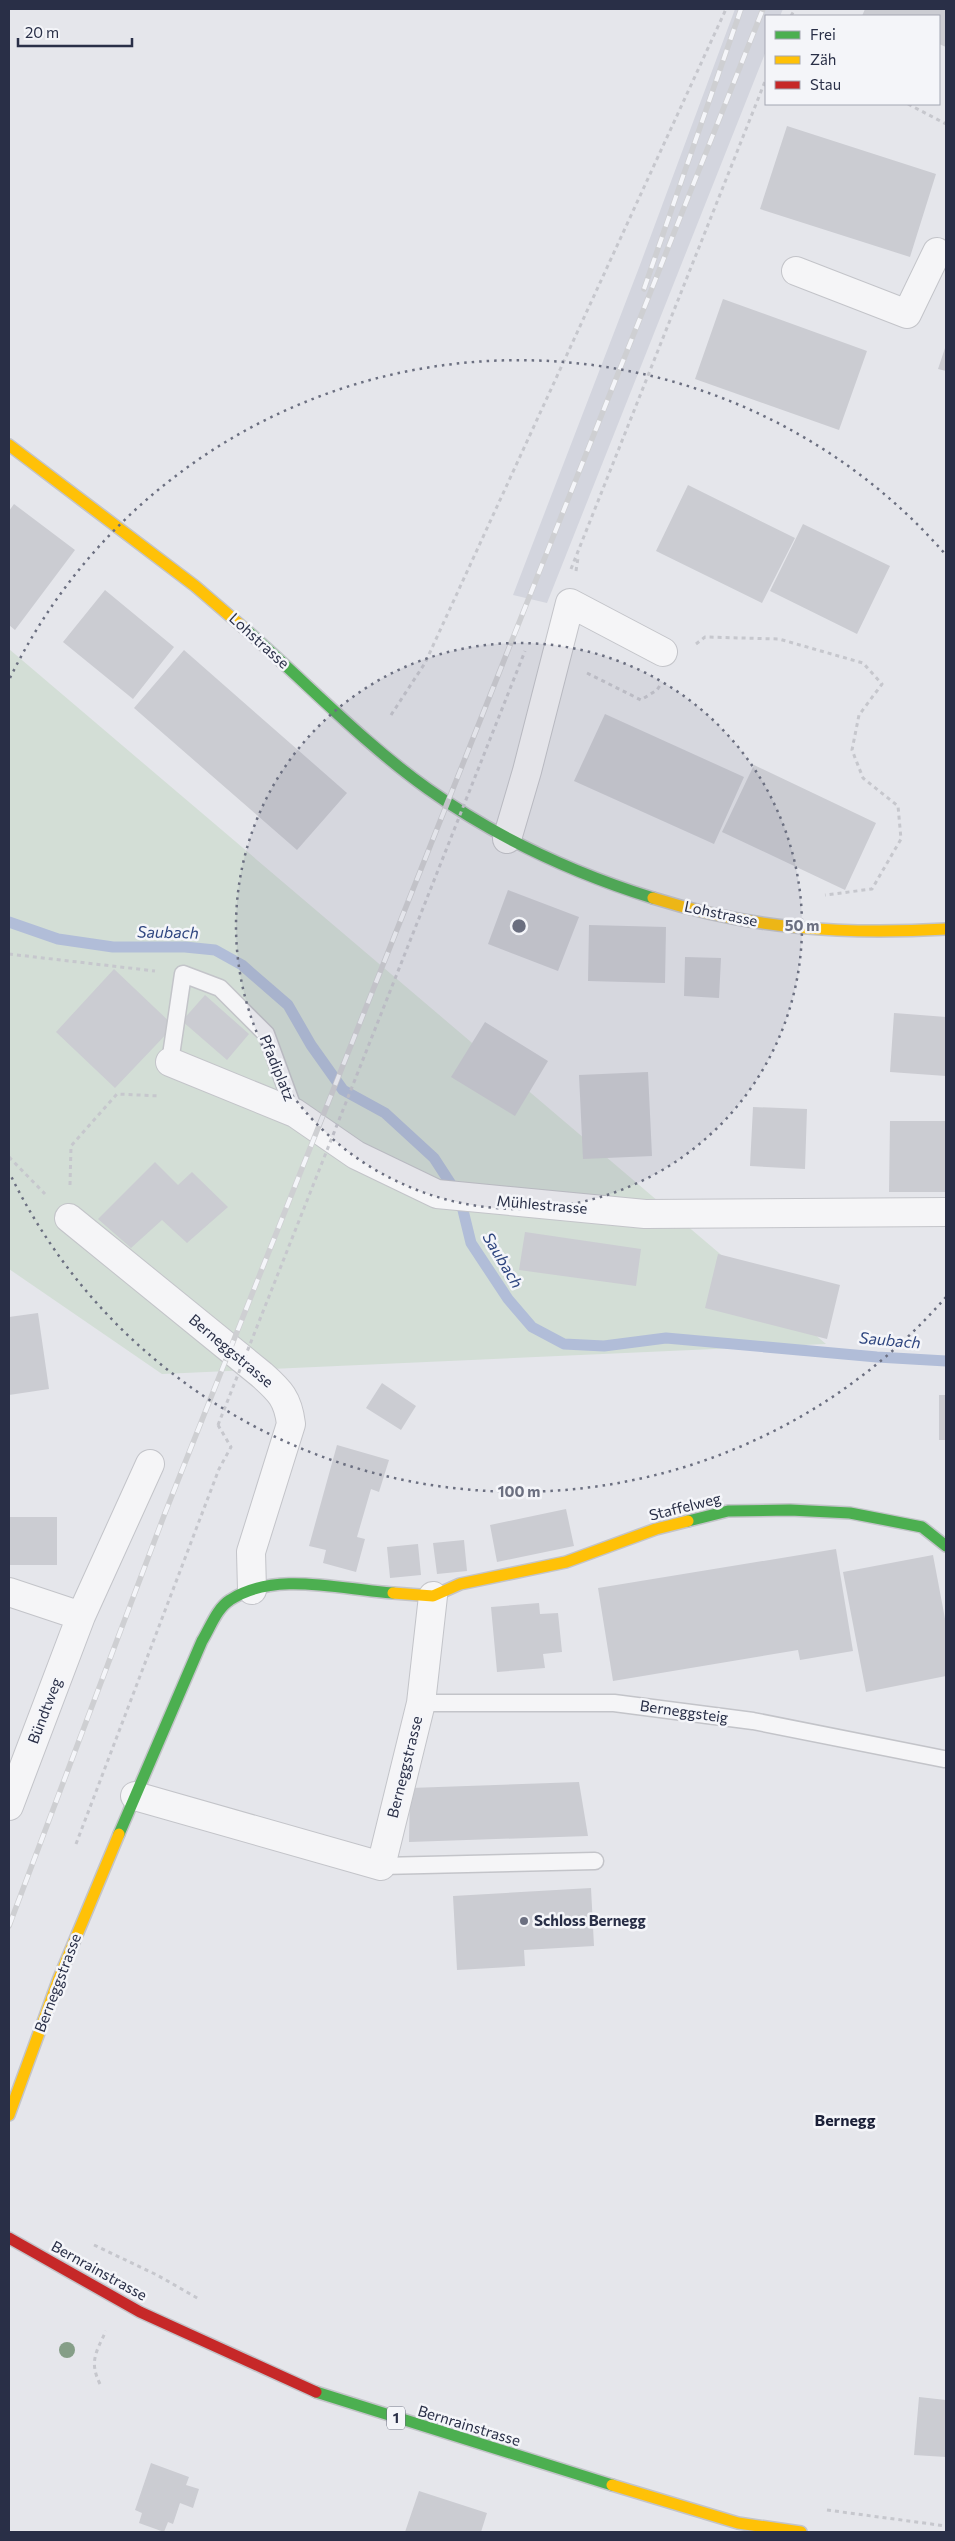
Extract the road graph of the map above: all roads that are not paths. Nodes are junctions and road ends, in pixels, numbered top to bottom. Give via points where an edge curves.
1 (943, 247) edge
2 (796, 271) dead end
3 (9, 445) edge
4 (663, 652) dead end
5 (507, 839) junction
6 (946, 929) edge
7 (170, 1062) joint
8 (295, 1113) junction
9 (946, 1212) edge
10 (69, 1218) road end
11 (150, 1464) dead end
12 (946, 1546) edge
13 (252, 1590) junction
14 (9, 1592) edge
15 (434, 1596) junction
16 (81, 1616) junction
17 (421, 1703) junction
18 (944, 1759) dead end
19 (135, 1796) junction
20 (9, 1806) edge
21 (595, 1861) dead end
22 (380, 1866) junction
23 (9, 2115) edge
24 (11, 2244) edge
25 (736, 2528) edge
26 (801, 2532) edge

1 - 2 street via 907,314
3 - 5 street, Lohstrasse via 220,606 428,789
4 - 5 street via 570,603 528,771
5 - 6 street, Lohstrasse via 568,869 642,896 718,914 792,928 870,934
7 - 8 street, Mühlestrasse
7 - 8 lane, Pfadiplatz via 183,974 220,988 266,1034
8 - 9 street, Mühlestrasse via 356,1155 437,1194 645,1214
10 - 13 street, Berneggstrasse via 262,1375 279,1390 289,1406 291,1424 251,1552
11 - 16 street, Bündtweg
12 - 15 street, Staffelweg via 922,1526 890,1519 850,1513 728,1511 656,1529 566,1562 460,1584
13 - 15 street, Berneggstrasse via 289,1582
13 - 19 street, Berneggstrasse via 230,1600 218,1613 202,1641
14 - 16 street
15 - 17 street, Berneggstrasse
16 - 20 street, Bündtweg
17 - 18 lane, Berneggsteig via 614,1703 753,1722
17 - 22 street, Berneggstrasse
19 - 22 street
19 - 23 street, Berneggstrasse via 59,1978
21 - 22 lane
24 - 25 street, Bernrainstrasse / 1 via 140,2312 318,2393
25 - 26 street, Bernrainstrasse / 1

